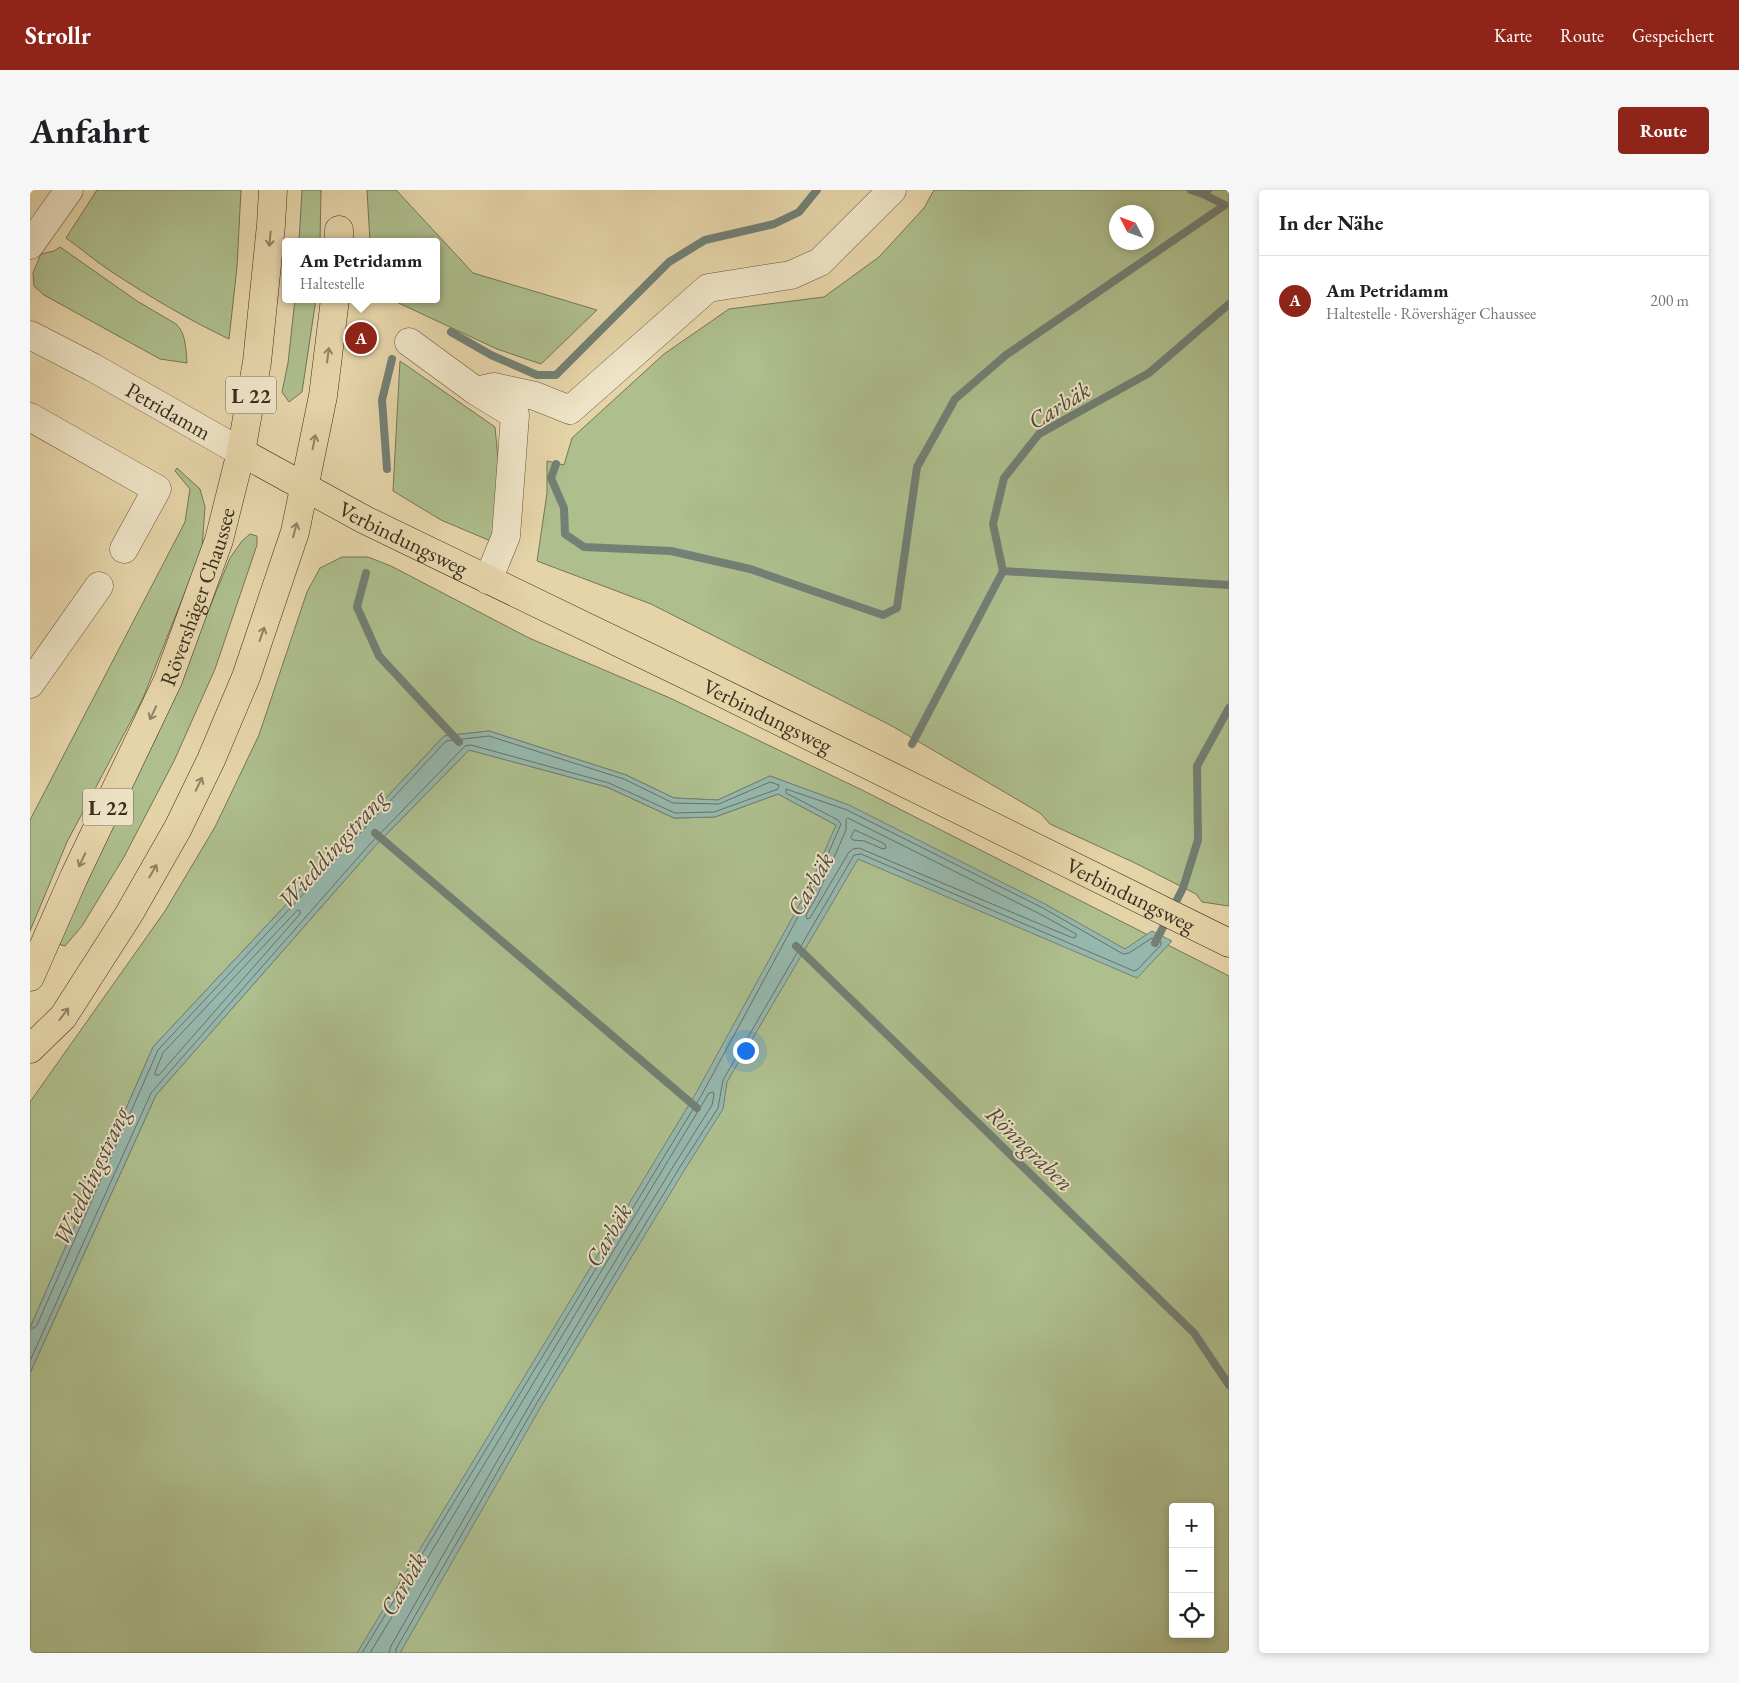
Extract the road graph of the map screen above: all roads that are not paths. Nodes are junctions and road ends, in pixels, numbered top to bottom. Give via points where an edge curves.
1 (69, 190) edge
2 (272, 190) edge
3 (892, 190) edge
4 (34, 232) edge
5 (335, 303) edge
6 (30, 335) edge
7 (409, 342) dead end
8 (476, 391) junction
9 (30, 417) edge
10 (241, 452) junction
11 (305, 488) junction
12 (124, 548) dead end
13 (488, 580) junction
14 (99, 586) dead end
15 (30, 684) edge
16 (1229, 943) edge
17 (30, 977) edge
18 (30, 1048) edge

1 - 4 street
2 -> 10 main road, Rövershäger Chaussee / L 22 via 261,337
3 - 8 street via 820,262 791,275 708,288 570,410 535,396 494,387
11 -> 5 main road via 323,396
6 - 10 street, Petridamm
7 - 8 street
8 - 13 street via 515,415 506,536
9 - 12 street via 157,489
10 - 11 main road, Petridamm
10 -> 17 main road, Rövershäger Chaussee / L 22 via 219,540 168,680
11 - 13 main road, Verbindungsweg
18 -> 11 main road via 63,1017 129,914 178,828 246,677 283,571
13 - 16 main road, Verbindungsweg
14 - 15 street

